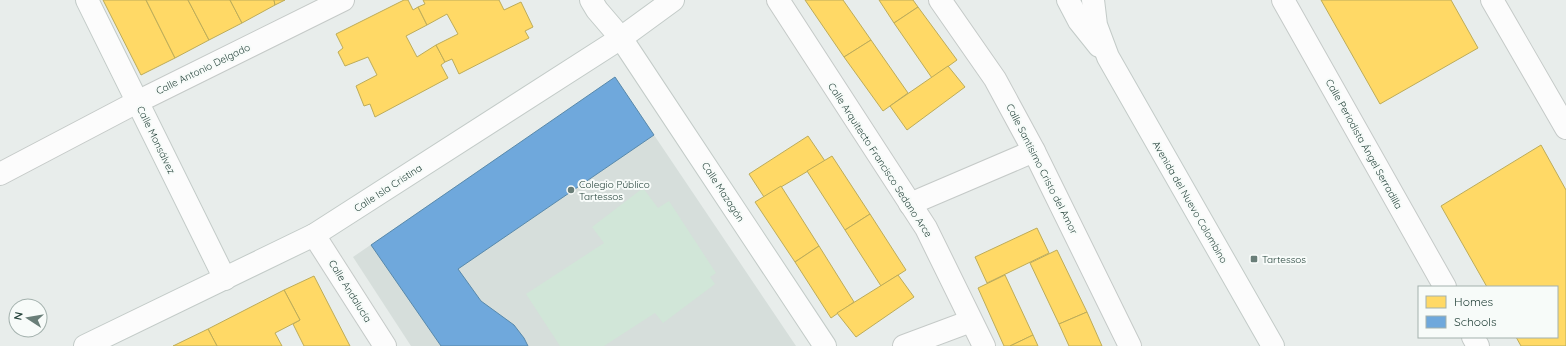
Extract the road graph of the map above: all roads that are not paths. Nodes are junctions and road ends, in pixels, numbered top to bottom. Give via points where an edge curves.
1 (87, 0) edge
2 (343, 0) edge
3 (591, 0) edge
4 (673, 0) edge
5 (778, 0) edge
6 (940, 0) edge
7 (1068, 0) edge
8 (1092, 0) edge
9 (1283, 0) edge
10 (1502, 3) edge
11 (622, 38) junction
12 (1108, 57) junction
13 (137, 102) junction
14 (1566, 128) edge
15 (1034, 150) junction
16 (0, 174) edge
17 (910, 204) junction
18 (314, 235) junction
19 (225, 279) junction
20 (1444, 286) edge
21 (971, 321) junction
22 (86, 346) edge
23 (385, 346) edge
24 (825, 346) edge
25 (904, 346) edge
26 (984, 346) edge
27 (1130, 346) edge
28 (1273, 346) edge

1 - 13 street, Calle Monsálvez
2 - 13 street, Calle Antonio Delgado
3 - 11 street, Calle Mazagón
4 - 11 street, Calle Isla Cristina
5 - 17 street, Calle Arquitecto Francisco Sedano Arce
6 - 15 street, Calle Santísimo Cristo del Amor via 994,79
7 - 12 street, Avenida del Nuevo Colombino via 1079,21
8 - 12 street, Avenida del Nuevo Colombino via 1096,25
9 - 20 street, Calle Periodista Ángel Serradilla
10 - 14 street
11 - 18 street, Calle Isla Cristina
11 - 24 street, Calle Mazagón
12 - 28 street, Avenida del Nuevo Colombino
13 - 16 street, Calle Antonio Delgado
13 - 19 street, Calle Monsálvez
15 - 17 street
15 - 27 street, Calle Santísimo Cristo del Amor
17 - 21 street, Calle Arquitecto Francisco Sedano Arce via 926,228
18 - 19 street, Calle Isla Cristina
18 - 23 street, Calle Andalucía
19 - 22 street, Calle Isla Cristina
21 - 25 street
21 - 26 street, Calle Arquitecto Francisco Sedano Arce

